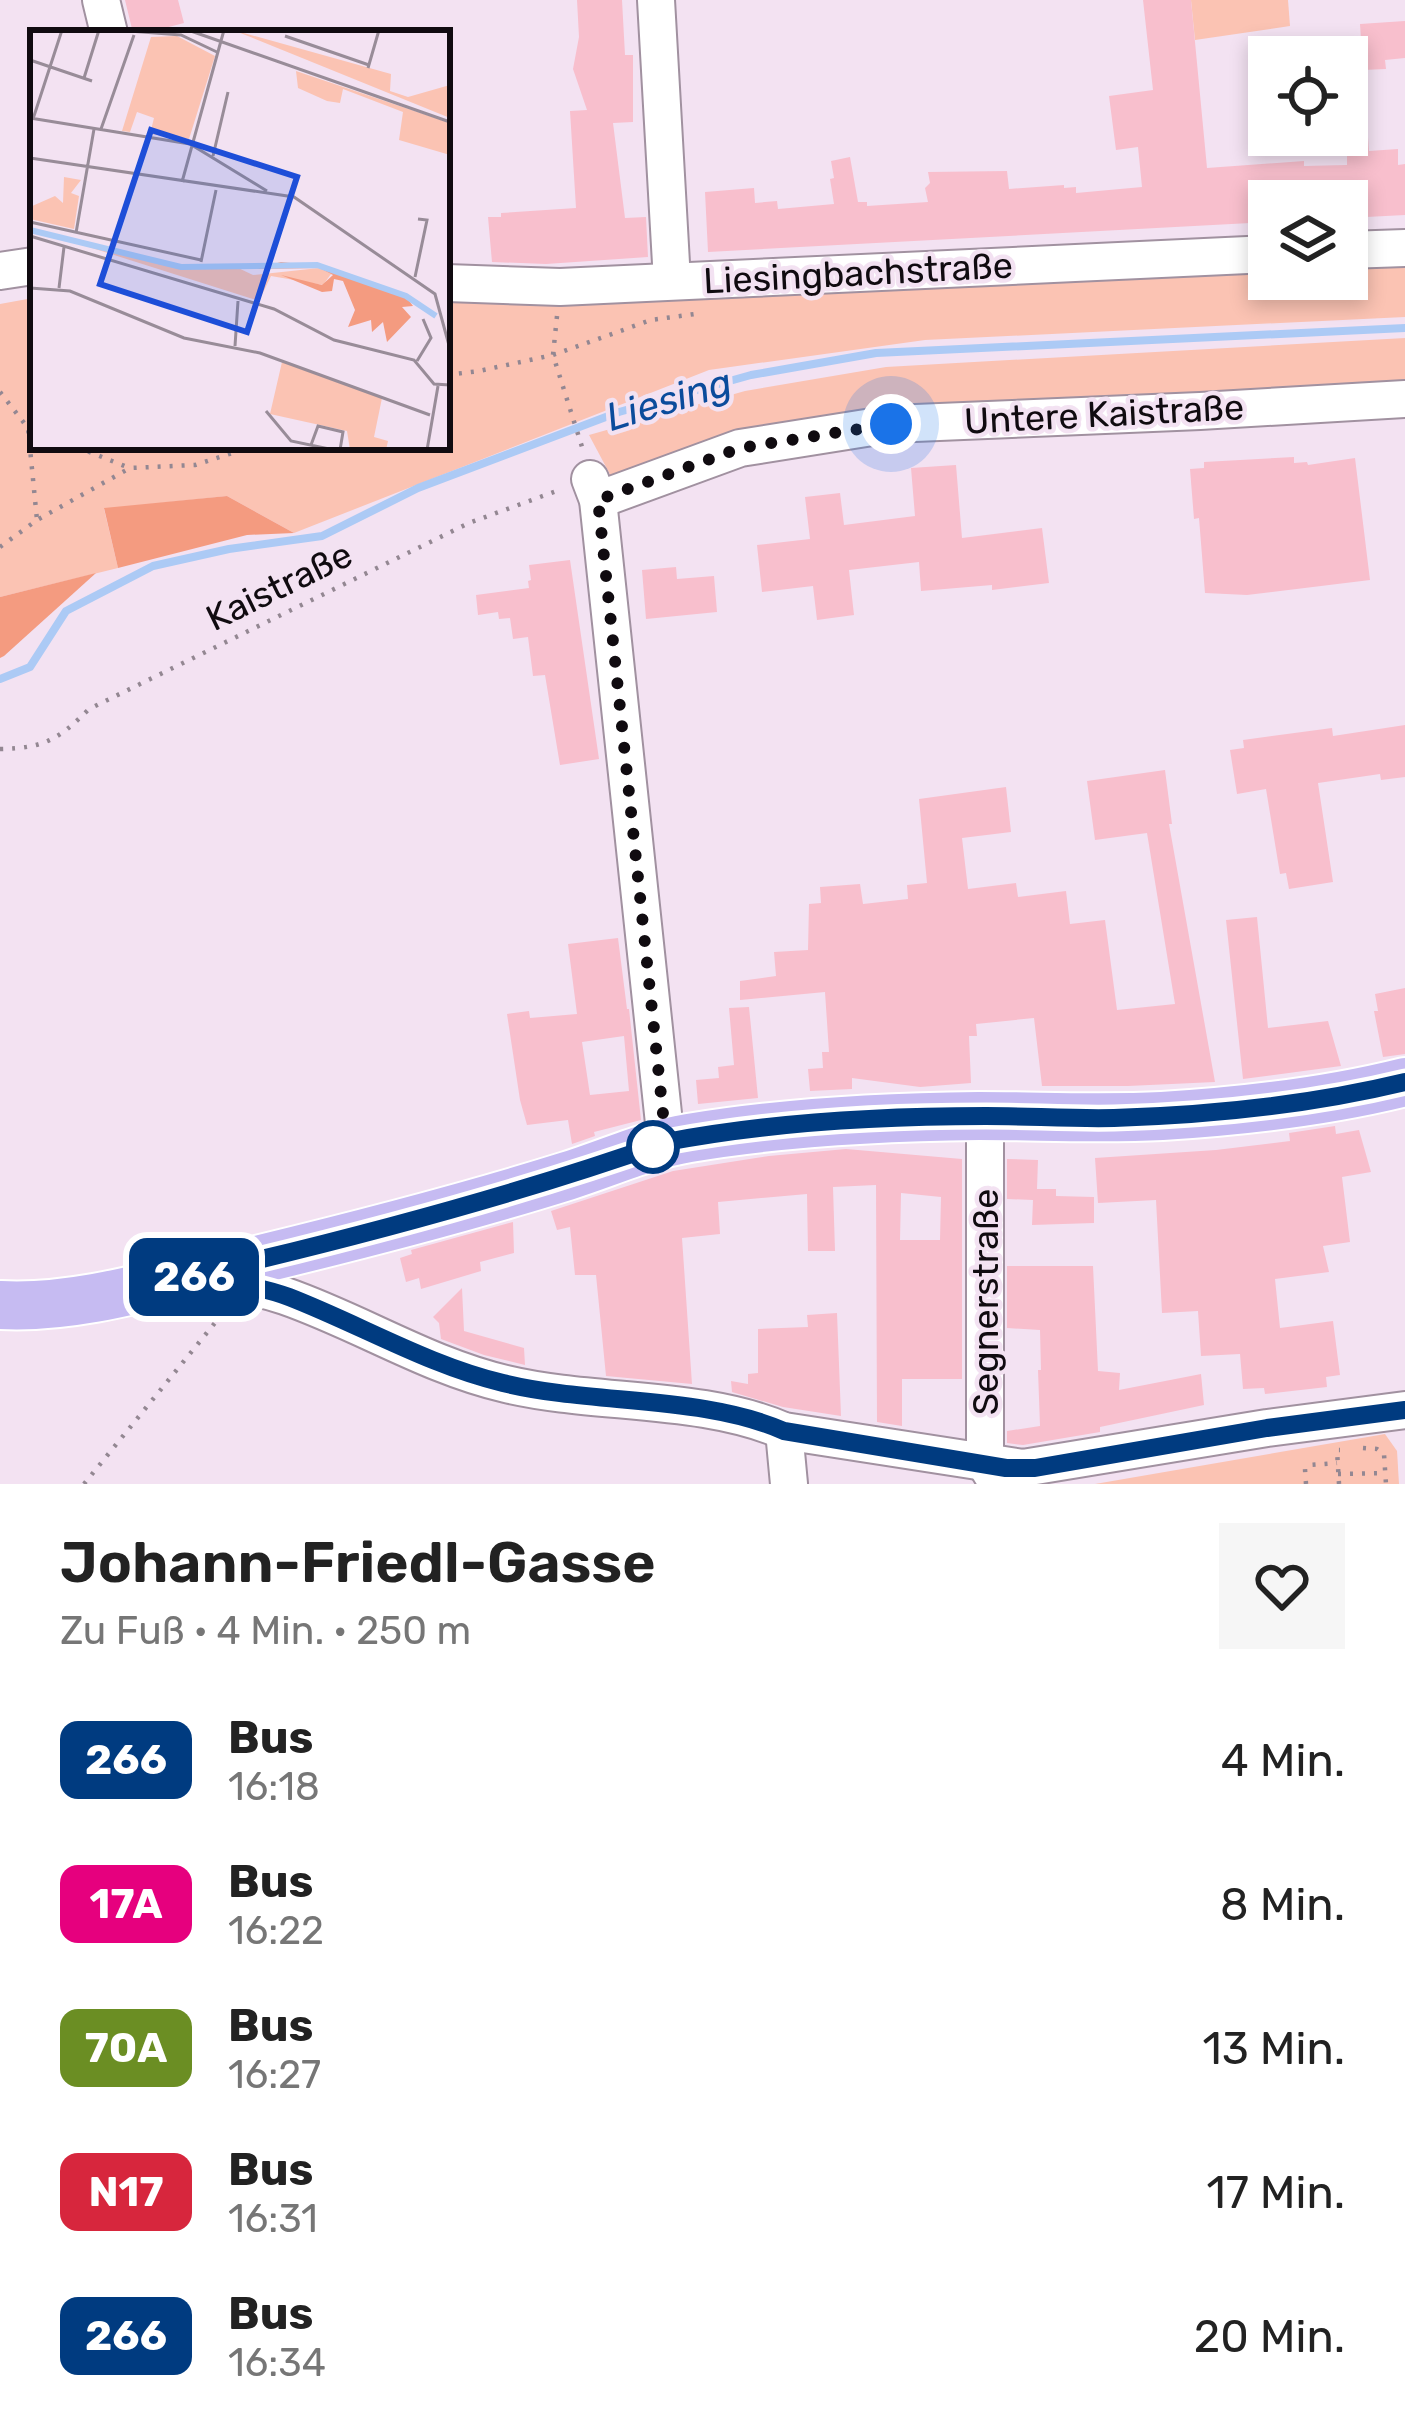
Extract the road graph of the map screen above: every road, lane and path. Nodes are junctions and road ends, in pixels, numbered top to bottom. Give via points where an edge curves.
1 (101, 0) edge
2 (656, 0) edge
3 (108, 30) edge
4 (1405, 248) edge
5 (1368, 249) edge
6 (1248, 255) edge
7 (30, 267) edge
8 (0, 272) edge
9 (672, 281) junction
10 (450, 283) edge
11 (560, 286) junction
12 (697, 314) dead end
13 (553, 355) junction
14 (450, 375) edge
15 (0, 392) edge
16 (1405, 398) edge
17 (30, 429) edge
18 (32, 450) edge
19 (84, 450) edge
20 (242, 450) edge
21 (130, 468) junction
22 (592, 481) junction
23 (37, 520) junction
24 (0, 547) edge
25 (0, 749) edge
26 (1405, 1082) edge
27 (1405, 1093) edge
28 (1354, 1095) junction
29 (985, 1116) junction
30 (666, 1142) junction
31 (290, 1274) junction
32 (190, 1276) junction
33 (244, 1285) junction
34 (0, 1305) edge
35 (1405, 1410) edge
36 (784, 1431) junction
37 (1338, 1463) junction
38 (1385, 1473) junction
39 (991, 1474) edge
40 (1338, 1474) junction
41 (83, 1484) edge
42 (790, 1484) edge
43 (1306, 1484) edge
44 (1339, 1484) edge
45 (1386, 1484) edge

1 - 3 street
2 - 9 street
4 - 5 street
6 - 9 street, Liesingbachstraße
7 - 8 street
9 - 11 street, Liesingbachstraße
10 - 11 street, Liesingbachstraße
11 - 13 path
12 - 13 path via 651,320
13 - 14 path
13 - 22 path
15 - 17 path
16 - 22 street, Untere Kaistraße via 891,424
18 - 23 path
19 - 21 path
20 - 21 path via 195,465
21 - 23 path
22 - 25 path, Kaistraße via 469,523 89,709 63,736
22 - 30 street
23 - 24 path
26 - 28 main road
27 - 28 main road
28 - 29 main road via 1160,1116
29 - 30 main road via 813,1121
29 - 39 street, Segnerstraße
30 - 31 main road
31 - 32 main road
31 - 33 street
31 - 36 street via 436,1361 489,1380 681,1406
32 - 33 street
32 - 34 main road via 50,1304
33 - 41 path
35 - 39 street
36 - 39 street
36 - 42 street
37 - 38 path via 1337,1450 1377,1449
37 - 40 path
37 - 43 path via 1310,1465
38 - 40 path
38 - 45 path
40 - 44 path

